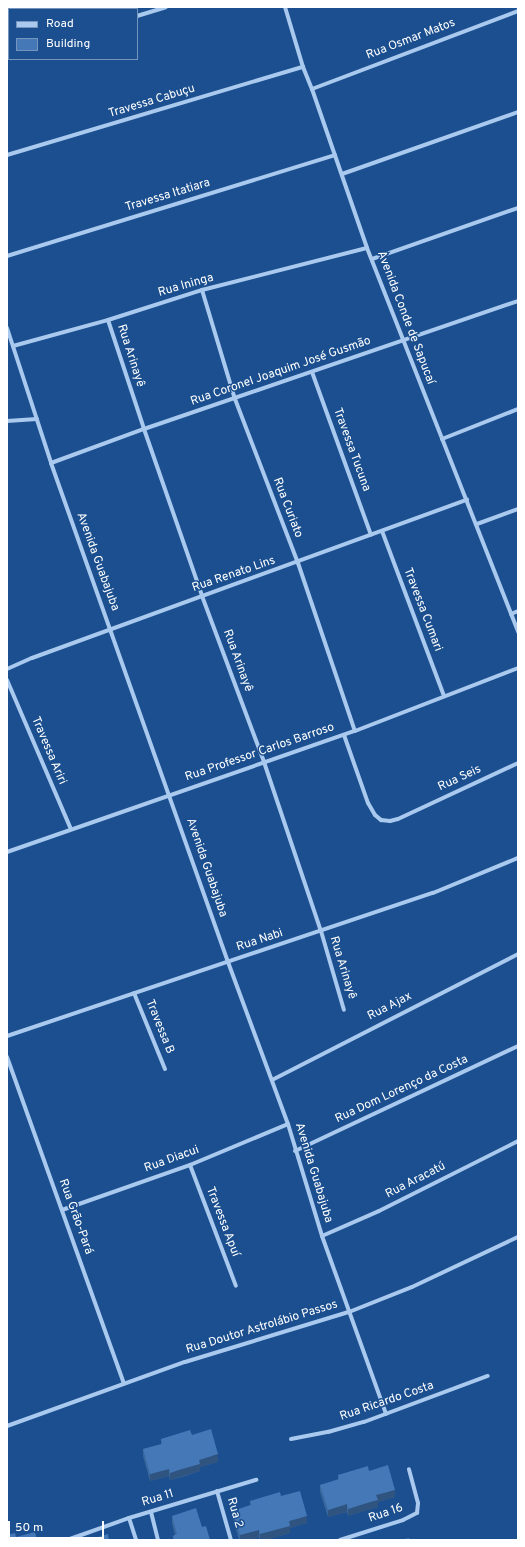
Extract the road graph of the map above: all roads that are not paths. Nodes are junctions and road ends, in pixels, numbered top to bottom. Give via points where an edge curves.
1 (166, 7) edge
2 (285, 7) edge
3 (518, 11) edge
4 (138, 16) edge
5 (303, 67) junction
6 (312, 89) junction
7 (518, 112) edge
8 (7, 155) edge
9 (334, 155) junction
10 (342, 174) junction
11 (518, 208) edge
12 (367, 248) junction
13 (7, 256) edge
14 (372, 259) junction
15 (202, 290) junction
16 (518, 301) edge
17 (108, 320) junction
18 (7, 328) edge
19 (403, 340) junction
20 (13, 346) junction
21 (312, 372) junction
22 (235, 399) junction
23 (518, 409) edge
24 (37, 419) junction
25 (7, 421) edge
26 (144, 429) junction
27 (442, 439) junction
28 (52, 463) junction
29 (467, 500) junction
30 (518, 509) edge
31 (477, 524) junction
32 (382, 531) junction
33 (371, 535) junction
34 (298, 563) junction
35 (202, 596) junction
36 (518, 611) edge
37 (511, 614) junction
38 (111, 630) junction
39 (518, 632) edge
40 (518, 668) edge
41 (7, 669) edge
42 (7, 680) edge
43 (444, 696) junction
44 (355, 731) junction
45 (344, 735) junction
46 (264, 762) junction
47 (518, 763) edge
48 (170, 795) junction
49 (71, 829) junction
50 (7, 852) edge
51 (518, 858) edge
52 (321, 931) junction
53 (518, 954) edge
54 (228, 962) junction
55 (134, 993) junction
56 (344, 1010) dead end
57 (7, 1036) edge
58 (518, 1046) edge
59 (7, 1057) edge
60 (165, 1069) dead end
61 (272, 1080) junction
62 (288, 1124) junction
63 (518, 1141) edge
64 (295, 1151) junction
65 (190, 1165) junction
66 (62, 1210) junction
67 (322, 1236) junction
68 (518, 1237) edge
69 (236, 1286) dead end
70 (349, 1312) junction
71 (488, 1376) dead end
72 (124, 1383) junction
73 (386, 1414) junction
74 (7, 1426) edge
75 (291, 1440) dead end
76 (409, 1469) dead end
77 (256, 1480) dead end
78 (217, 1491) junction
79 (151, 1512) junction
80 (129, 1518) junction
81 (67, 1540) edge
82 (136, 1540) edge
83 (158, 1540) edge
84 (231, 1540) edge
85 (340, 1540) edge

1 - 4 street
2 - 5 street, Avenida Conde de Sapucaí
3 - 6 street, Rua Osmar Matos
5 - 6 street, Avenida Conde de Sapucaí
5 - 8 street, Travessa Cabuçu
6 - 9 street, Avenida Conde de Sapucaí
7 - 10 street
9 - 10 street, Avenida Conde de Sapucaí
9 - 13 street, Travessa Itatiara
10 - 12 street, Avenida Conde de Sapucaí
11 - 14 street
12 - 14 street, Avenida Conde de Sapucaí
12 - 15 street, Rua Ininga
14 - 19 street, Avenida Conde de Sapucaí
15 - 17 street, Rua Ininga
15 - 22 street, Rua Curiato
16 - 19 street, Rua Coronel Joaquim José Gusmão
17 - 20 street, Rua Ininga
17 - 26 street, Rua Arinayê
18 - 20 street, Avenida Guabajuba
19 - 21 street, Rua Coronel Joaquim José Gusmão
19 - 27 street, Avenida Conde de Sapucaí
20 - 24 street, Avenida Guabajuba
21 - 22 street, Rua Coronel Joaquim José Gusmão
21 - 33 street, Travessa Tucuna
22 - 26 street, Rua Coronel Joaquim José Gusmão
22 - 34 street, Rua Curiato
23 - 27 street
24 - 25 street
24 - 28 street, Avenida Guabajuba
26 - 28 street, Rua Coronel Joaquim José Gusmão
26 - 35 street, Rua Arinayê
27 - 29 street, Avenida Conde de Sapucaí
28 - 38 street, Avenida Guabajuba
29 - 31 street, Avenida Conde de Sapucaí
29 - 32 street, Rua Renato Lins
30 - 31 street
31 - 37 street, Avenida Conde de Sapucaí
32 - 33 street, Rua Renato Lins
32 - 43 street, Travessa Cumari
33 - 34 street, Rua Renato Lins
34 - 35 street, Rua Renato Lins
34 - 44 street, Rua Curiato
35 - 38 street, Rua Renato Lins
35 - 46 street, Rua Arinayê
36 - 37 street
37 - 39 street, Avenida Conde de Sapucaí
38 - 41 street, Rua Renato Lins
38 - 48 street, Avenida Guabajuba
40 - 43 street, Rua Professor Carlos Barroso
42 - 49 street, Travessa Ariri
43 - 44 street, Rua Professor Carlos Barroso
44 - 45 street, Rua Professor Carlos Barroso
45 - 46 street, Rua Professor Carlos Barroso
45 - 47 street, Rua Seis via 368,803 381,820 390,821 411,813
46 - 48 street, Rua Professor Carlos Barroso
46 - 52 street, Rua Arinayê
48 - 49 street, Rua Professor Carlos Barroso
48 - 54 street, Avenida Guabajuba
49 - 50 street, Rua Professor Carlos Barroso
51 - 52 street, Rua Nabi via 433,893
52 - 54 street, Rua Nabi
52 - 56 street, Rua Arinayê
53 - 61 street, Rua Ajax
54 - 55 street, Rua Nabi
54 - 61 street, Avenida Guabajuba
55 - 57 street, Rua Nabi
55 - 60 street, Travessa B
58 - 64 street, Rua Dom Lorenço da Costa
59 - 66 street, Rua Grão-Pará
61 - 62 street, Avenida Guabajuba
62 - 64 street, Avenida Guabajuba
62 - 65 street, Rua Diacui
63 - 67 street, Rua Aracatú via 379,1211
64 - 67 street, Avenida Guabajuba
65 - 66 street, Rua Diacui
65 - 69 street, Travessa Apuí
66 - 72 street, Rua Grão-Pará
67 - 70 street, Avenida Guabajuba
68 - 70 street, Rua Doutor Astrolábio Passos via 412,1287
70 - 72 street, Rua Doutor Astrolábio Passos
70 - 73 street, Avenida Guabajuba
71 - 73 street, Rua Ricardo Costa
72 - 74 street, Rua Doutor Astrolábio Passos
73 - 75 street, Rua Ricardo Costa via 328,1432
76 - 85 street, Rua 16 via 418,1503 417,1513
77 - 78 street, Rua 11
78 - 79 street, Rua 11
78 - 84 street, Rua 2
79 - 80 street, Rua 11
79 - 83 street
80 - 81 street, Rua 11
80 - 82 street

